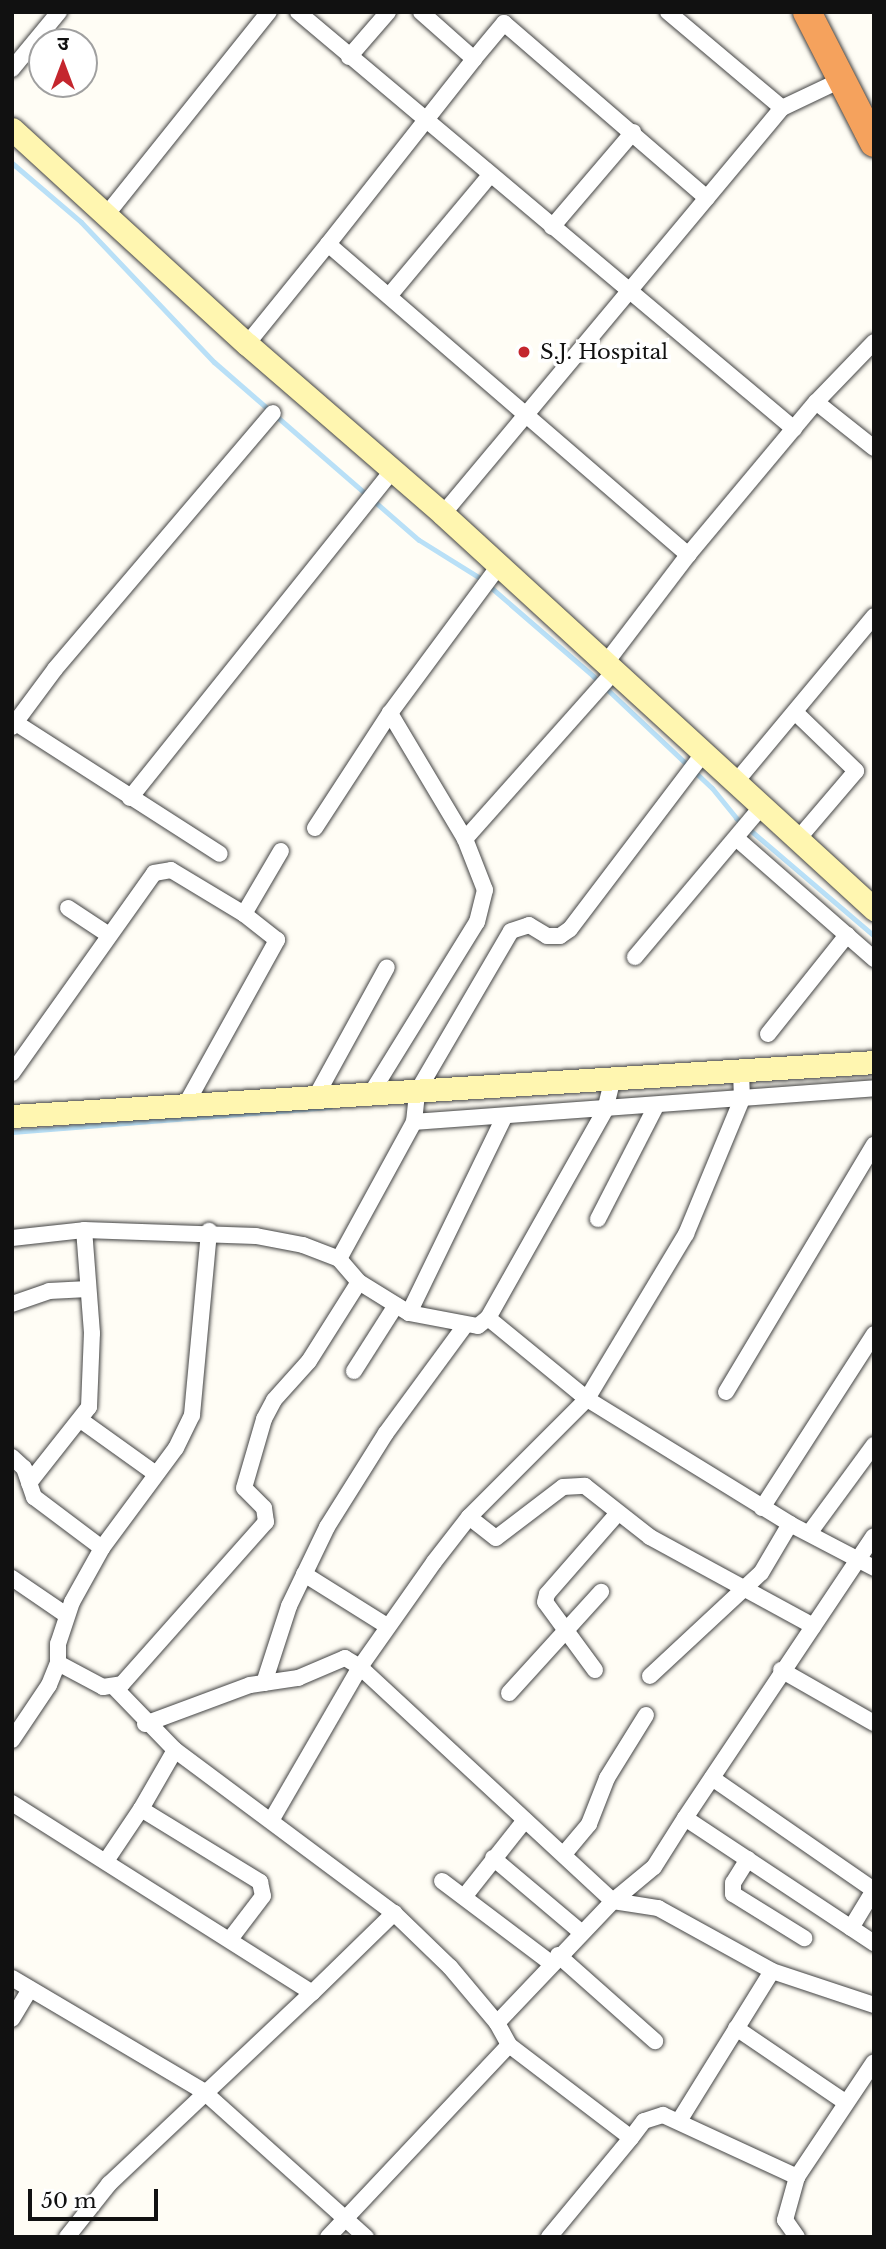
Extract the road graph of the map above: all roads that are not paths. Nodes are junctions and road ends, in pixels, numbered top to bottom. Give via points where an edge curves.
1 (59, 12) edge
2 (269, 12) edge
3 (298, 12) edge
4 (388, 12) edge
5 (421, 12) edge
6 (668, 12) edge
7 (807, 12) edge
8 (509, 18) edge
9 (349, 57) junction
10 (474, 59) junction
11 (12, 69) edge
12 (841, 80) junction
13 (782, 108) junction
14 (426, 123) junction
15 (12, 129) edge
16 (633, 132) junction
17 (874, 143) edge
18 (490, 175) junction
19 (707, 198) junction
20 (107, 214) junction
21 (552, 227) junction
22 (328, 244) junction
23 (628, 291) junction
24 (389, 296) junction
25 (874, 342) edge
26 (247, 344) junction
27 (816, 401) junction
28 (273, 413) dead end
29 (524, 414) junction
30 (794, 429) junction
31 (874, 448) edge
32 (389, 475) junction
33 (443, 514) junction
34 (688, 555) junction
35 (490, 577) junction
36 (874, 616) edge
37 (606, 676) junction
38 (795, 712) junction
39 (390, 713) junction
40 (14, 725) edge
41 (696, 764) junction
42 (735, 783) junction
43 (130, 798) junction
44 (749, 822) junction
45 (315, 828) dead end
46 (465, 839) junction
47 (797, 839) junction
48 (281, 851) dead end
49 (220, 854) dead end
50 (68, 908) dead end
51 (874, 909) edge
52 (244, 914) junction
53 (109, 935) junction
54 (847, 935) junction
55 (635, 957) dead end
56 (874, 959) edge
57 (387, 967) dead end
58 (768, 1034) dead end
59 (874, 1062) edge
60 (12, 1073) edge
61 (612, 1080) junction
62 (742, 1085) junction
63 (874, 1088) edge
64 (370, 1095) junction
65 (315, 1098) junction
66 (185, 1106) junction
67 (656, 1106) junction
68 (416, 1109) junction
69 (605, 1110) junction
70 (12, 1116) edge
71 (504, 1117) junction
72 (874, 1144) edge
73 (598, 1219) dead end
74 (84, 1230) junction
75 (209, 1231) junction
76 (12, 1238) edge
77 (339, 1259) junction
78 (359, 1282) junction
79 (88, 1289) junction
80 (12, 1304) edge
81 (403, 1309) junction
82 (488, 1318) junction
83 (464, 1327) junction
84 (874, 1334) edge
85 (354, 1371) dead end
86 (726, 1392) dead end
87 (587, 1399) junction
88 (82, 1421) junction
89 (874, 1445) edge
90 (12, 1457) edge
91 (156, 1474) junction
92 (29, 1483) junction
93 (762, 1508) junction
94 (617, 1514) junction
95 (469, 1517) junction
96 (790, 1524) junction
97 (810, 1532) junction
98 (874, 1536) edge
99 (102, 1548) junction
100 (855, 1559) junction
101 (874, 1568) edge
102 (304, 1574) junction
103 (12, 1578) edge
104 (742, 1590) junction
105 (601, 1592) dead end
106 (66, 1615) junction
107 (387, 1626) junction
108 (813, 1626) junction
109 (566, 1632) junction
110 (58, 1663) junction
111 (360, 1667) junction
112 (595, 1670) dead end
113 (782, 1670) junction
114 (650, 1676) dead end
115 (264, 1682) junction
116 (114, 1687) junction
117 (509, 1693) dead end
118 (646, 1715) dead end
119 (874, 1723) edge
120 (145, 1724) junction
121 (12, 1740) edge
122 (175, 1750) junction
123 (712, 1778) junction
124 (12, 1803) edge
125 (141, 1809) junction
126 (685, 1818) junction
127 (272, 1819) junction
128 (525, 1820) junction
129 (564, 1854) junction
130 (493, 1858) junction
131 (748, 1859) junction
132 (106, 1861) junction
133 (442, 1881) dead end
134 (874, 1890) edge
135 (464, 1897) junction
136 (613, 1900) junction
137 (394, 1913) junction
138 (851, 1928) junction
139 (582, 1932) junction
140 (231, 1938) junction
141 (804, 1938) dead end
142 (874, 1943) edge
143 (555, 1959) junction
144 (772, 1970) junction
145 (12, 1978) edge
146 (30, 1989) junction
147 (312, 1993) junction
148 (874, 2005) edge
149 (12, 2019) edge
150 (497, 2023) junction
151 (736, 2028) junction
152 (655, 2041) dead end
153 (509, 2045) junction
154 (874, 2062) edge
155 (203, 2091) junction
156 (845, 2102) junction
157 (679, 2120) junction
158 (631, 2138) junction
159 (797, 2177) junction
160 (346, 2217) junction
161 (550, 2236) edge
162 (67, 2237) edge
163 (328, 2237) edge
164 (366, 2237) edge
165 (797, 2237) edge

1 - 11 street
2 - 20 street
3 - 9 street
4 - 9 street
5 - 10 street
6 - 13 street
7 - 12 highway
8 - 10 street
8 - 16 street
9 - 14 street
10 - 14 street
12 - 13 street
12 - 17 highway
13 - 19 street
14 - 18 street
14 - 22 street
15 - 20 street
16 - 19 street
16 - 21 street
18 - 21 street
18 - 24 street
19 - 23 street
20 - 26 street
21 - 23 street
22 - 24 street
22 - 26 street
23 - 29 street
23 - 30 street
24 - 29 street
25 - 27 street
26 - 32 street
27 - 30 street
27 - 31 street
28 - 40 street via 55,669
29 - 33 street
29 - 34 street
30 - 34 street
32 - 33 street
32 - 43 street
33 - 35 street
34 - 37 street
35 - 37 street
35 - 39 street
36 - 38 street
37 - 41 street
37 - 46 street
38 - 42 street
38 - 47 street via 856,771
39 - 45 street
39 - 46 street
40 - 43 street
41 - 42 street
41 - 68 street via 570,929 560,936 547,936 529,925 510,931
42 - 44 street
43 - 49 street
44 - 47 street
44 - 54 street
44 - 55 street
46 - 64 street via 483,877 483,905
47 - 51 street
48 - 52 street
50 - 53 street
52 - 53 street via 172,870 161,869
52 - 66 street via 277,940
53 - 60 street
54 - 56 street
54 - 58 street
57 - 65 street
59 - 62 street
61 - 62 street
61 - 68 street
61 - 69 street
62 - 63 street
62 - 67 street
62 - 87 street via 686,1234
64 - 65 street
64 - 68 street
65 - 66 street
66 - 70 street
67 - 69 street
67 - 73 street
68 - 71 street
68 - 77 street
69 - 71 street
69 - 82 street
71 - 81 street
72 - 86 street
74 - 75 street
74 - 76 street
74 - 79 street
75 - 77 street via 303,1245
75 - 91 street via 192,1415
77 - 78 street
78 - 81 street
78 - 116 street via 309,1361 274,1400 264,1419 244,1488 264,1508 266,1522 122,1684
79 - 80 street via 50,1291
79 - 88 street via 93,1390
81 - 83 street
81 - 85 street
82 - 83 street via 478,1326
82 - 87 street
83 - 102 street via 361,1470
84 - 93 street
87 - 93 street
87 - 95 street
88 - 91 street
88 - 92 street
89 - 97 street
90 - 92 street via 24,1468
91 - 99 street
92 - 99 street via 34,1497
93 - 96 street
94 - 95 street via 585,1486 572,1484 504,1536 489,1537
94 - 104 street
94 - 109 street via 547,1594 548,1610
95 - 107 street
96 - 97 street
96 - 104 street via 761,1573
97 - 100 street
98 - 100 street
99 - 106 street
100 - 101 street
100 - 108 street
102 - 107 street
102 - 115 street
103 - 106 street
104 - 108 street
104 - 114 street
105 - 109 street
106 - 110 street
107 - 111 street
108 - 113 street
109 - 112 street
109 - 117 street
110 - 116 street via 103,1687
110 - 121 street via 50,1685
111 - 115 street via 345,1658 298,1678
111 - 127 street
111 - 128 street
113 - 119 street
113 - 123 street
115 - 120 street
116 - 120 street
118 - 129 street via 607,1778 589,1824
120 - 122 street
122 - 125 street
122 - 127 street
123 - 126 street
123 - 134 street
124 - 132 street
125 - 132 street
125 - 140 street via 260,1882 262,1896
126 - 131 street
126 - 136 street via 654,1867
127 - 137 street
128 - 129 street
128 - 130 street
129 - 136 street
130 - 135 street
130 - 139 street
131 - 138 street
131 - 141 street via 733,1883 733,1895
132 - 140 street
133 - 135 street
134 - 138 street
135 - 143 street
136 - 139 street
136 - 144 street via 658,1908
137 - 147 street
137 - 150 street via 450,1967
138 - 142 street
139 - 143 street
140 - 147 street
143 - 150 street
143 - 152 street
144 - 148 street
144 - 151 street
145 - 146 street
146 - 149 street
146 - 155 street
147 - 155 street
150 - 153 street
151 - 156 street
151 - 157 street
153 - 158 street
153 - 160 street
154 - 156 street
155 - 160 street
155 - 162 street via 109,2184
156 - 159 street
157 - 158 street via 653,2116
157 - 159 street
158 - 161 street
159 - 165 street via 785,2220
160 - 163 street
160 - 164 street

